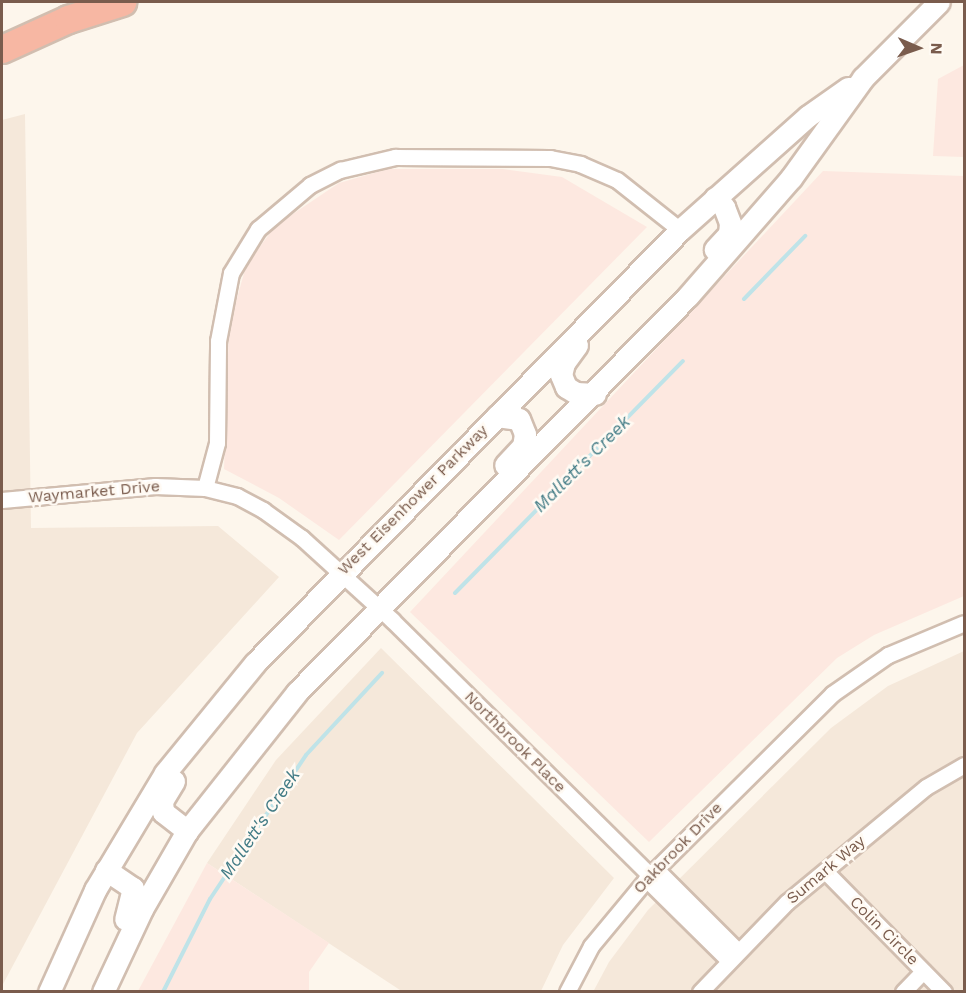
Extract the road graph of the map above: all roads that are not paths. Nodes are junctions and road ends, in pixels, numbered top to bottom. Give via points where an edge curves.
1 (122, 2) edge
2 (939, 2) edge
3 (2, 49) edge
4 (863, 78) junction
5 (715, 198) junction
6 (680, 230) junction
7 (653, 257) junction
8 (625, 359) junction
9 (595, 394) junction
10 (497, 416) junction
11 (205, 488) junction
12 (2, 500) edge
13 (434, 550) junction
14 (341, 573) junction
15 (380, 610) junction
16 (964, 623) edge
17 (255, 663) junction
18 (964, 765) edge
19 (187, 831) junction
20 (106, 870) junction
21 (825, 871) junction
22 (650, 874) junction
23 (733, 956) junction
24 (923, 971) junction
25 (49, 992) edge
26 (92, 992) edge
27 (103, 992) edge
28 (567, 992) edge
29 (700, 992) edge
30 (903, 992) edge
31 (944, 992) edge

1 - 3 highway via 68,19
2 - 4 main road, West Eisenhower Parkway
4 - 5 main road, West Eisenhower Parkway via 808,116
4 - 8 main road, West Eisenhower Parkway via 791,178 688,296
5 - 6 main road, West Eisenhower Parkway
5 - 8 main road via 728,212 729,234 630,341
6 - 7 main road, West Eisenhower Parkway
6 - 11 street via 617,180 580,164 550,158 395,157 340,170 310,184 258,229 231,273 218,341 217,443
7 - 9 main road via 648,274 564,363 561,375 566,387 576,393
7 - 10 main road, West Eisenhower Parkway
8 - 9 main road, West Eisenhower Parkway
9 - 13 main road, West Eisenhower Parkway
10 - 13 main road via 519,419 525,434 523,446 446,526
10 - 14 main road, West Eisenhower Parkway
11 - 12 street, Waymarket Drive via 154,486
11 - 14 street, Waymarket Drive via 237,496 263,510
13 - 15 main road, West Eisenhower Parkway
14 - 15 street, Northbrook Place
14 - 17 main road, West Eisenhower Parkway
15 - 19 main road, West Eisenhower Parkway via 297,692
15 - 22 street, Northbrook Place
16 - 22 street, Oakbrook Drive via 888,655 857,675 807,718
17 - 19 main road via 245,689 162,801 163,812
17 - 20 main road, West Eisenhower Parkway via 165,773
18 - 21 street, Sumark Way via 926,787
19 - 27 main road, West Eisenhower Parkway via 142,909
20 - 25 main road, West Eisenhower Parkway
20 - 26 main road via 127,881 134,897
21 - 23 street, Sumark Way
21 - 24 street, Colin Circle
22 - 23 street, Northbrook Place
22 - 28 street, Oakbrook Drive via 591,946
23 - 29 street, Sumark Way
24 - 30 street
24 - 31 street, Colin Circle

